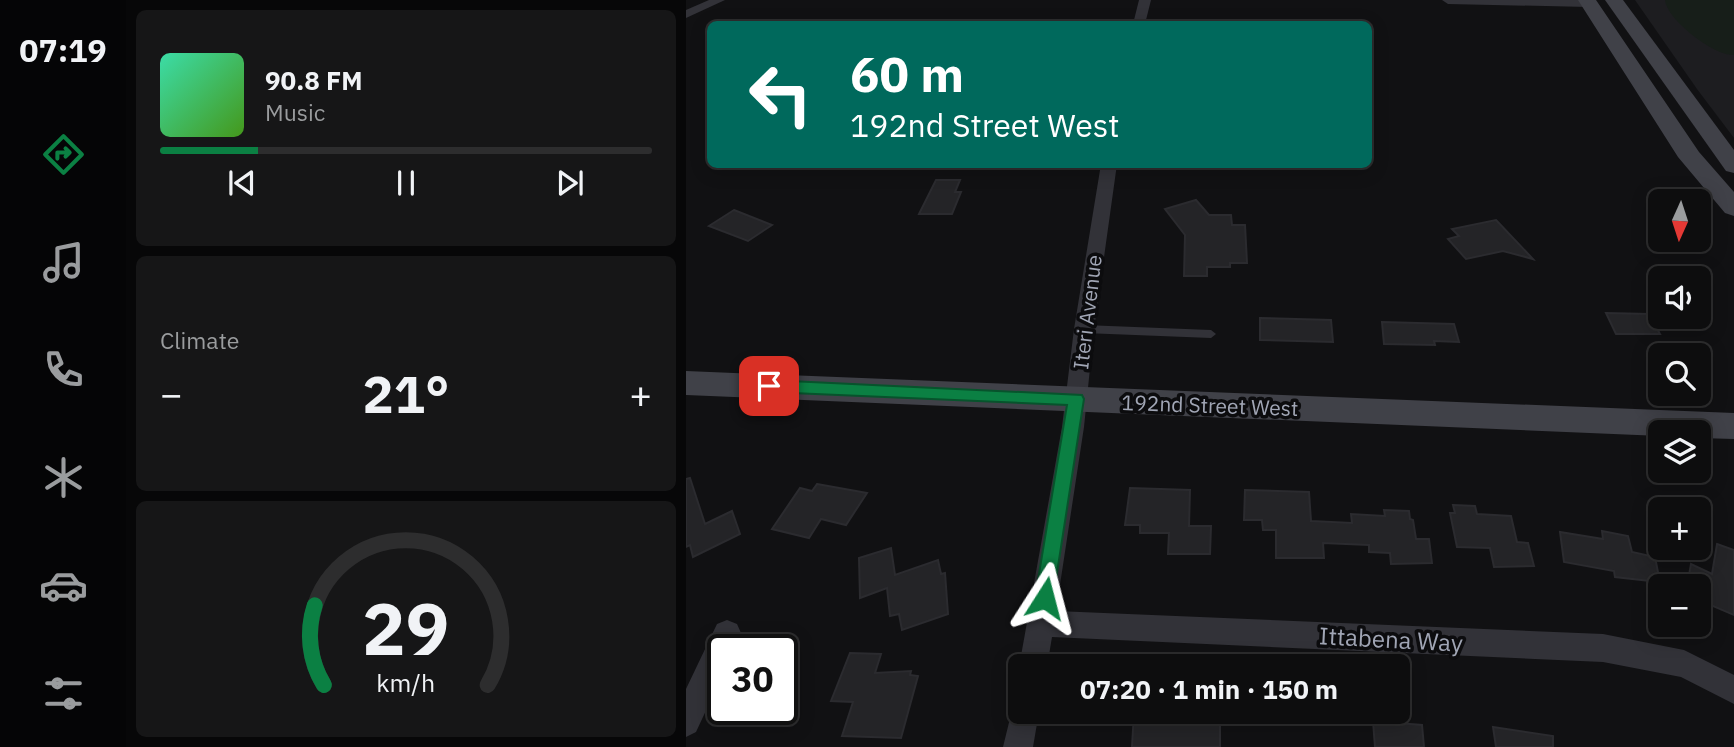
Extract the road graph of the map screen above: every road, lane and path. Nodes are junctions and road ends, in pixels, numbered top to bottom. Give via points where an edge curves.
1 (719, 0) edge
2 (1145, 0) edge
3 (1448, 0) edge
4 (1614, 0) edge
5 (1588, 1) edge
6 (686, 14) edge
7 (1140, 21) edge
8 (1734, 166) edge
9 (1109, 168) edge
10 (1734, 208) edge
11 (1084, 329) junction
12 (1211, 334) dead end
13 (686, 383) edge
14 (1076, 399) junction
15 (1734, 426) edge
16 (1041, 623) junction
17 (1035, 654) edge
18 (707, 677) edge
19 (1734, 690) edge
20 (686, 722) edge
21 (1022, 724) edge
22 (1018, 747) edge

1 - 6 street
2 - 7 street
3 - 5 street
4 - 8 main road
5 - 10 main road via 1690,157
9 - 11 street, Iteri Avenue
11 - 12 lane
11 - 14 street, Iteri Avenue
13 - 14 main road, 192nd Street West
14 - 15 main road, 192nd Street West
14 - 16 street, Iteri Avenue
16 - 17 street, Iteri Avenue
16 - 19 street, Ittabena Way via 1603,648 1684,664
18 - 20 street
21 - 22 street

